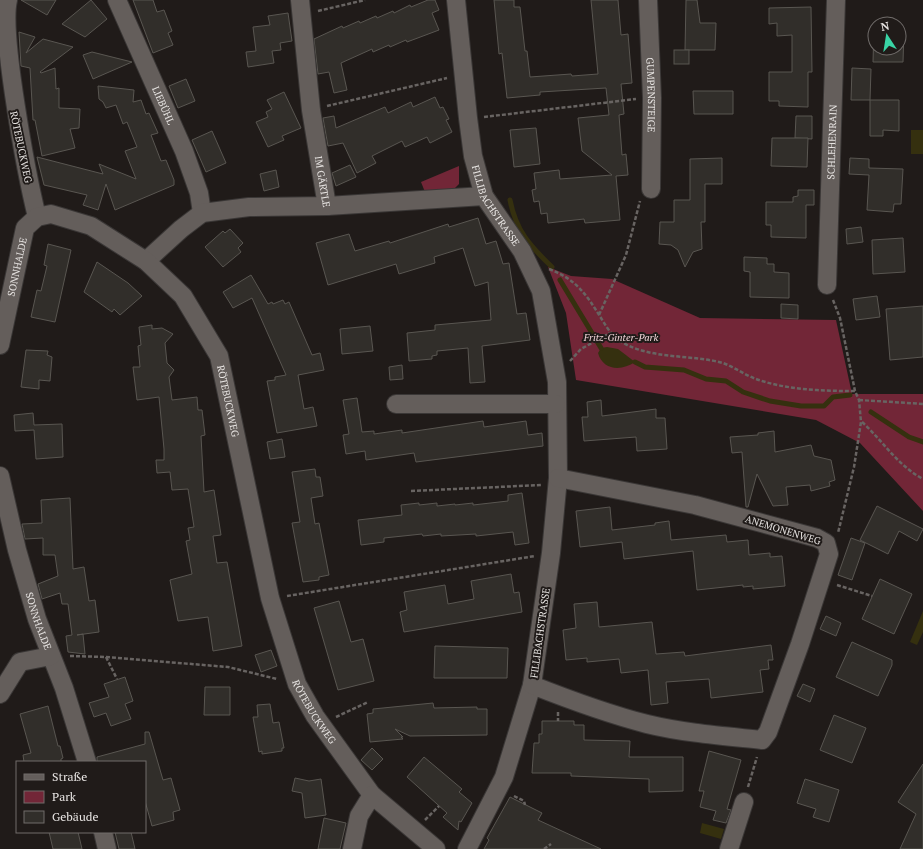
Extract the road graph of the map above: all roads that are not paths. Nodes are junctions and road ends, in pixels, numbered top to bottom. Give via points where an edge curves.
1 (8, 0) edge
2 (117, 0) edge
3 (456, 0) edge
4 (648, 0) edge
5 (836, 0) edge
6 (300, 7) edge
7 (651, 189) road end
8 (484, 196) junction
9 (327, 206) junction
10 (202, 213) junction
11 (37, 217) junction
12 (146, 261) junction
13 (827, 285) road end
14 (0, 345) edge
15 (396, 404) dead end
16 (556, 404) junction
17 (0, 476) edge
18 (558, 482) junction
19 (52, 656) junction
20 (532, 685) junction
21 (0, 694) edge
22 (87, 761) edge
23 (372, 795) junction
24 (744, 802) road end
25 (104, 833) edge
26 (107, 849) edge
27 (352, 849) edge
28 (436, 849) edge
29 (467, 849) edge
30 (729, 849) edge

1 - 11 street, RÖTEBUCKWEG via 2,24 6,69 16,133
2 - 10 street, LIEBÜHL via 184,151 199,193
3 - 8 street, FILLIBACHSTRASSE via 468,118
4 - 7 street, GUMPENSTEIGE via 652,98
5 - 13 street, SCHLEHENRAIN
6 - 9 street, IM GÄRTLE via 311,110
8 - 9 street, IM GÄRTLE
8 - 16 street, FILLIBACHSTRASSE via 522,251 541,291 554,358
9 - 10 street via 249,207
10 - 12 street
11 - 12 street, RÖTEBUCKWEG via 51,214 91,226
11 - 14 street, SONNHALDE via 25,228
12 - 23 street, RÖTEBUCKWEG via 183,296 219,356 270,598 297,684 321,725
15 - 16 street
16 - 18 street, FILLIBACHSTRASSE
17 - 19 street, SONNHALDE via 17,550 37,619
18 - 20 street, FILLIBACHSTRASSE via 551,553
18 - 20 street, ANEMONENWEG via 696,505 817,538 826,542 829,554 800,644 768,732 762,740 695,733 648,724 582,705
19 - 21 street via 20,662
19 - 22 street, SONNHALDE
20 - 29 street, FILLIBACHSTRASSE via 504,777
23 - 27 street via 359,816
23 - 28 street, RÖTEBUCKWEG
24 - 30 street
25 - 26 street

